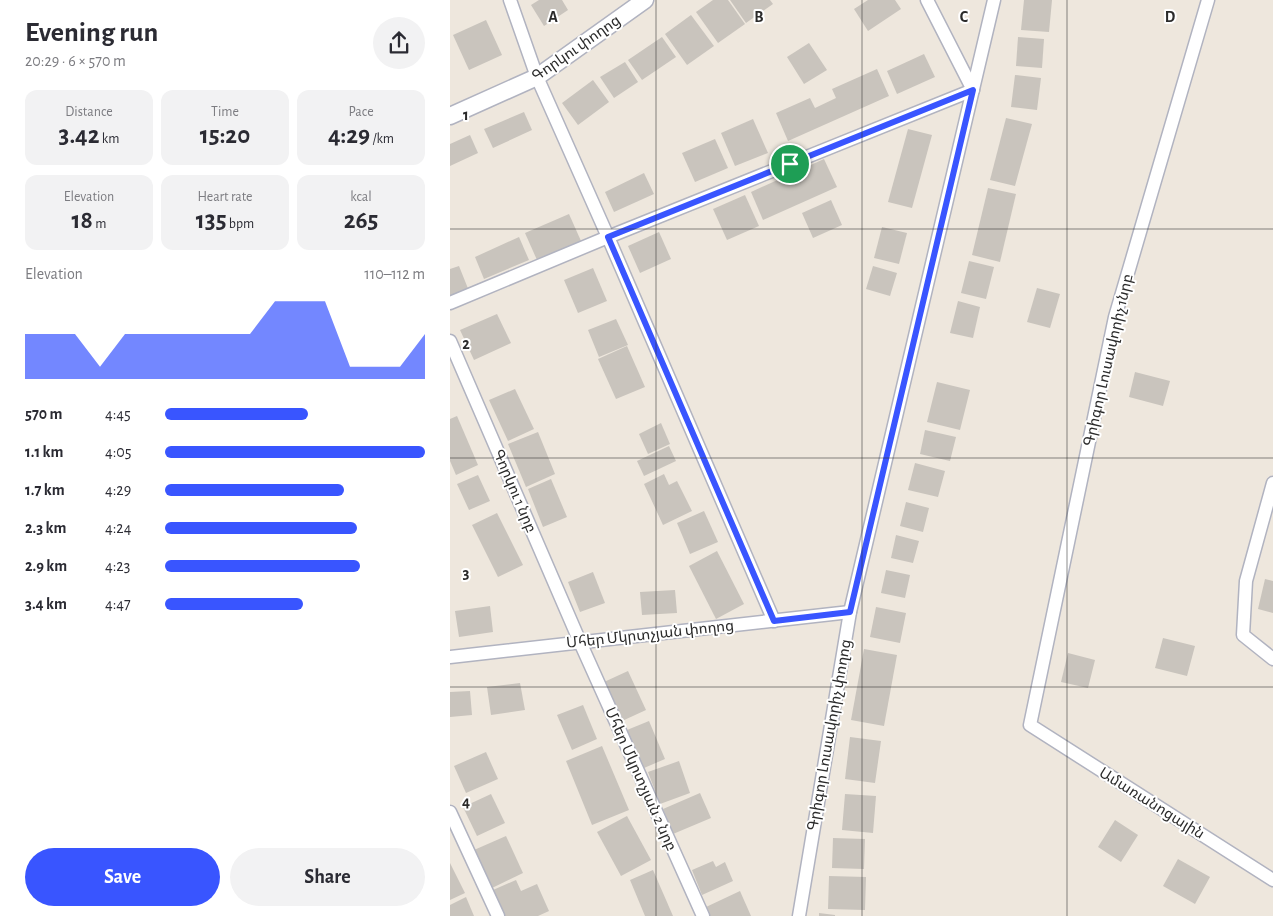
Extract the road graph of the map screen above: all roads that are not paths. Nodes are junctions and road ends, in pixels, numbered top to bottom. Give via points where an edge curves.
1 (510, 0) edge
2 (645, 0) edge
3 (928, 0) edge
4 (994, 0) edge
5 (1208, 0) edge
6 (537, 78) junction
7 (973, 90) junction
8 (450, 116) edge
9 (608, 237) junction
10 (450, 303) edge
11 (450, 341) edge
12 (1273, 483) edge
13 (850, 612) junction
14 (774, 621) junction
15 (580, 642) junction
16 (450, 656) edge
17 (1273, 659) edge
18 (1030, 725) joint
19 (450, 812) edge
20 (1273, 880) edge
21 (498, 916) edge
22 (703, 916) edge
23 (799, 916) edge

1 - 6 street
2 - 6 street, Գորկու փողոց
3 - 7 street
4 - 7 street, Գրիգոր Լուսավորիչ փողոց
5 - 18 street, Գրիգոր Լուսավորիչ 1նրբ via 1115,317
6 - 8 street, Գորկու փողոց
6 - 9 street
7 - 9 street
7 - 13 street, Գրիգոր Լուսավորիչ փողոց
9 - 10 street
9 - 14 street
11 - 15 street, Գորկու 1 նրբ
12 - 17 street via 1246,581 1243,635
13 - 14 street, Մհեր Մկրտչյան փողոց
13 - 23 street, Գրիգոր Լուսավորիչ փողոց
14 - 15 street, Մհեր Մկրտչյան փողոց
15 - 16 street, Մհեր Մկրտչյան փողոց
15 - 22 street, Մհեր Մկրտչյան 2 նրբ
18 - 20 street, Ամառանոցային
19 - 21 street

